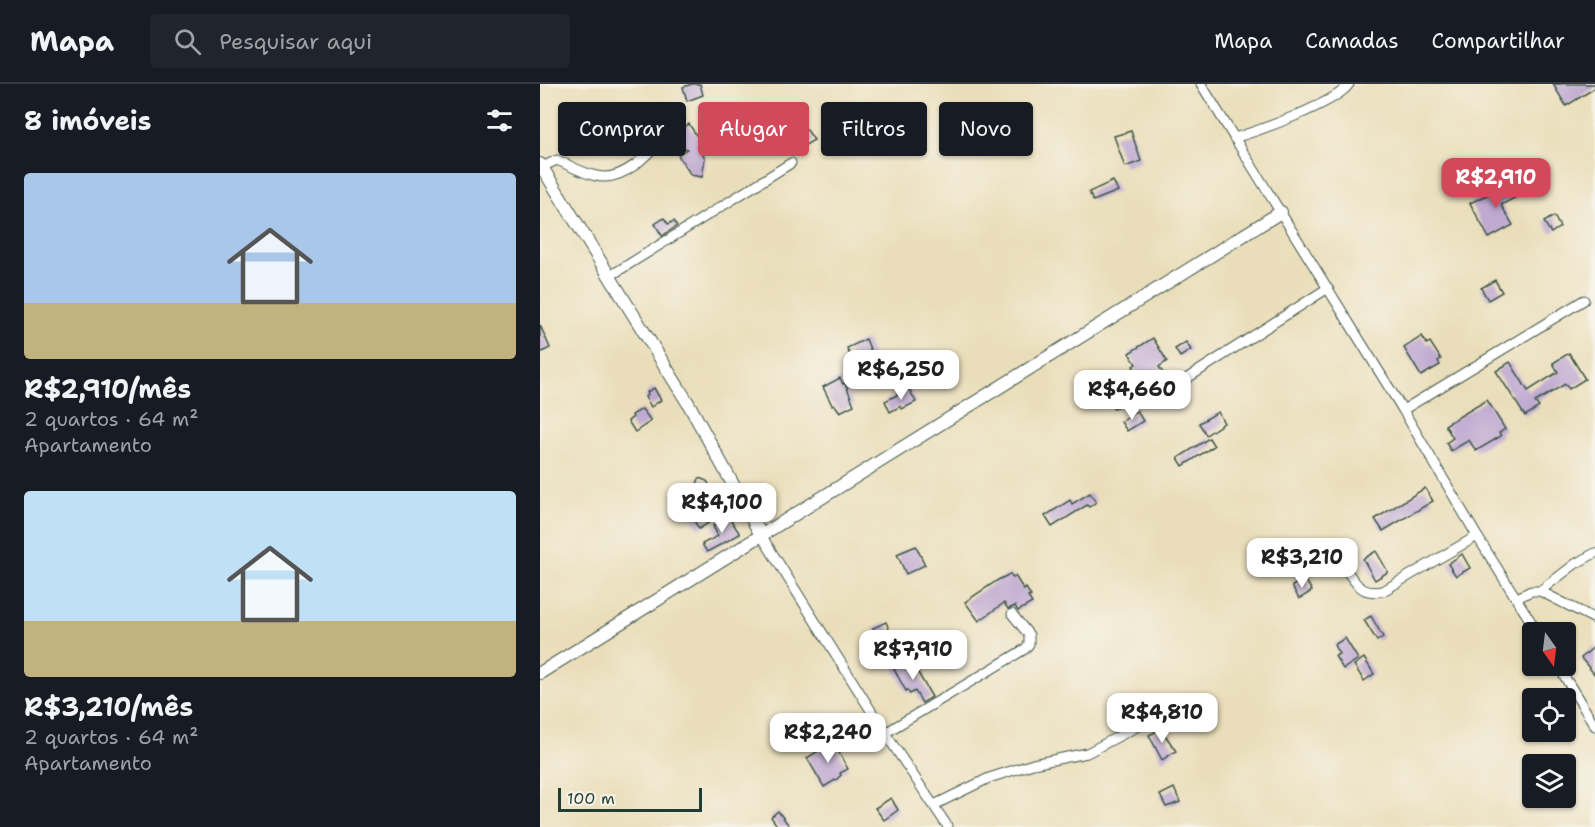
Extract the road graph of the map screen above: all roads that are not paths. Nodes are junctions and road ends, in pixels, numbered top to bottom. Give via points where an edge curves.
1 (1201, 84) edge
2 (1349, 84) edge
3 (1234, 138) junction
4 (644, 156) edge
5 (791, 163) dead end
6 (541, 165) edge
7 (1281, 212) junction
8 (610, 276) junction
9 (1328, 288) junction
10 (1584, 300) dead end
11 (1161, 395) dead end
12 (1403, 410) junction
13 (761, 535) junction
14 (1477, 536) junction
15 (1595, 553) edge
16 (1349, 574) dead end
17 (1540, 591) junction
18 (1517, 598) junction
19 (1012, 614) dead end
20 (1595, 619) edge
21 (1531, 622) edge
22 (540, 673) edge
23 (1564, 676) edge
24 (1142, 724) dead end
25 (1595, 726) edge
26 (885, 733) junction
27 (934, 805) junction
28 (948, 827) edge

1 - 3 street
2 - 3 street via 1316,106
3 - 7 street
4 - 6 street via 616,176 604,178 557,160
5 - 8 street
6 - 8 street
7 - 9 street
7 - 13 street
8 - 13 street via 688,403
9 - 11 street
9 - 12 street
10 - 12 street
12 - 14 street
13 - 22 street
13 - 26 street
14 - 16 street via 1383,591 1365,592
14 - 18 street
15 - 17 street
17 - 18 street
17 - 20 street
18 - 21 street
19 - 26 street via 1029,634 1029,644 1024,649
23 - 25 street
24 - 27 street via 1087,753 989,778
26 - 27 street
27 - 28 street

